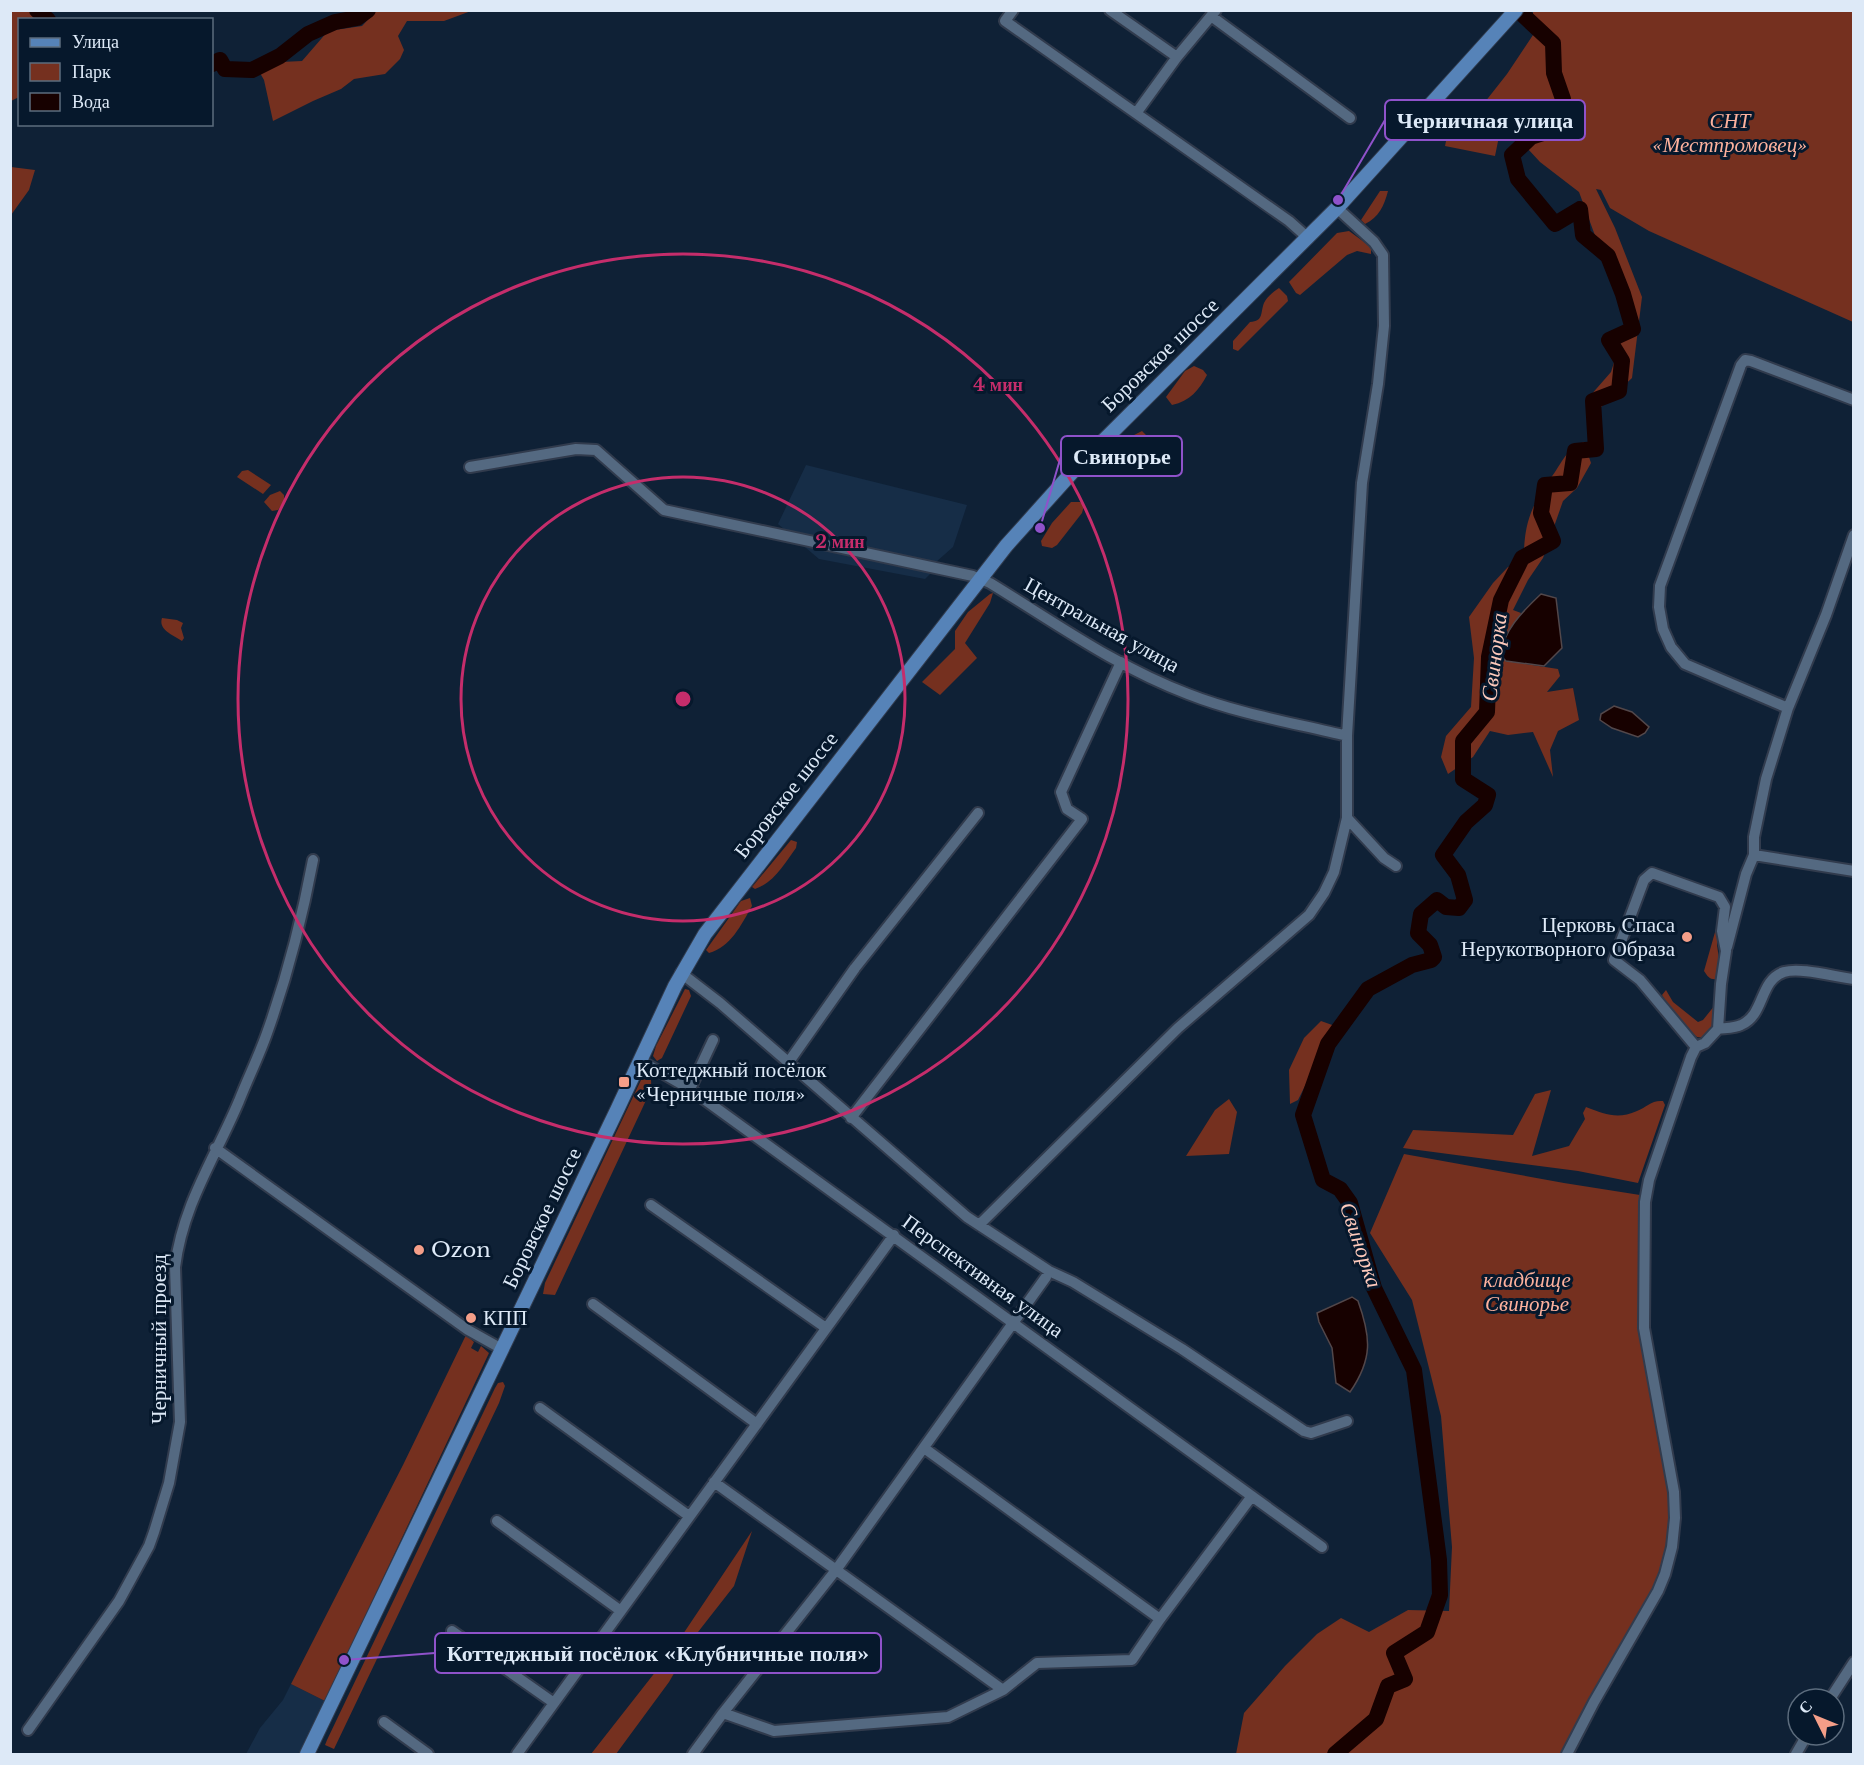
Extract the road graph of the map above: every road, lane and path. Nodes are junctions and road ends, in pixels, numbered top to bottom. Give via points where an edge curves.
1 (1013, 10) edge
2 (1110, 10) edge
3 (1516, 10) edge
4 (1214, 13) edge
5 (1177, 57) junction
6 (1137, 112) junction
7 (1350, 118) dead end
8 (1337, 208) junction
9 (1308, 238) junction
10 (1854, 400) edge
11 (470, 467) dead end
12 (1854, 536) edge
13 (979, 580) junction
14 (1121, 662) junction
15 (1788, 708) junction
16 (1347, 736) junction
17 (978, 813) dead end
18 (1347, 818) junction
19 (1754, 855) junction
20 (313, 860) dead end
21 (1396, 866) dead end
22 (1854, 871) edge
23 (1726, 951) junction
24 (681, 973) junction
25 (1854, 980) edge
26 (1718, 1029) junction
27 (713, 1040) dead end
28 (1696, 1047) junction
29 (641, 1061) junction
30 (788, 1063) junction
31 (690, 1089) junction
32 (851, 1118) junction
33 (215, 1148) junction
34 (651, 1205) dead end
35 (979, 1225) junction
36 (894, 1235) junction
37 (1046, 1277) dead end
38 (593, 1304) dead end
39 (1013, 1322) junction
40 (826, 1328) junction
41 (502, 1349) junction
42 (540, 1408) dead end
43 (1347, 1421) dead end
44 (757, 1424) junction
45 (924, 1448) junction
46 (714, 1482) junction
47 (1252, 1496) junction
48 (689, 1516) junction
49 (497, 1521) dead end
50 (1322, 1547) dead end
51 (836, 1570) junction
52 (621, 1611) junction
53 (1160, 1619) junction
54 (452, 1631) dead end
55 (1854, 1662) edge
56 (1838, 1687) edge
57 (1004, 1690) junction
58 (554, 1703) junction
59 (723, 1713) junction
60 (384, 1722) dead end
61 (28, 1730) dead end
62 (308, 1755) edge
63 (428, 1755) edge
64 (517, 1755) edge
65 (693, 1755) edge
66 (1567, 1755) edge

1 - 6 street via 1005,21
2 - 5 street
3 - 8 main road, Боровское шоссе
4 - 5 street
4 - 7 street
5 - 6 street
6 - 9 street
8 - 9 main road, Боровское шоссе
8 - 16 street via 1383,255 1384,326 1362,483
9 - 13 main road, Боровское шоссе via 1076,468
10 - 15 street via 1745,360 1660,586 1664,629 1671,647 1685,663
11 - 13 street, Центральная улица via 576,449 596,450 664,510
12 - 15 street
13 - 14 street, Центральная улица
13 - 24 main road, Боровское шоссе via 712,925
14 - 16 street, Центральная улица via 1190,695
14 - 32 street via 1061,792 1067,809 1082,819
15 - 19 street via 1766,779
16 - 18 street
17 - 30 street via 855,968
18 - 21 street
18 - 35 street via 1334,872 1309,915 1178,1028
19 - 22 street
19 - 23 street
20 - 33 street, Черничный проезд via 303,914 267,1034
23 - 26 street
23 - 28 street via 1722,900 1658,874 1652,873 1644,880 1614,960 1640,980
24 - 29 main road, Боровское шоссе
24 - 30 street
25 - 26 street via 1796,970 1783,972 1767,984 1753,1017 1741,1025
26 - 28 street
27 - 31 street
28 - 66 street via 1645,1202 1644,1328 1674,1492 1672,1547 1658,1591
29 - 31 street, Перспективная улица
29 - 41 main road, Боровское шоссе
30 - 32 street
31 - 36 street, Перспективная улица
32 - 35 street
33 - 41 street via 468,1330
33 - 61 street, Черничный проезд via 188,1211 177,1251 180,1422 169,1483 154,1532 119,1601
34 - 40 street
35 - 43 street via 1182,1349 1304,1431 1311,1433
36 - 39 street, Перспективная улица
36 - 40 street
37 - 39 street
38 - 44 street
39 - 45 street
39 - 47 street, Перспективная улица
40 - 44 street
41 - 62 main road, Боровское шоссе
42 - 48 street
44 - 46 street
45 - 51 street
45 - 53 street
46 - 48 street
46 - 51 street
47 - 50 street, Перспективная улица
47 - 53 street
48 - 52 street
49 - 52 street
51 - 57 street
51 - 59 street
52 - 58 street
53 - 57 street via 1132,1660 1038,1663
54 - 58 street
55 - 56 street
57 - 59 street via 948,1718 774,1731
58 - 64 street
59 - 65 street
60 - 63 street

